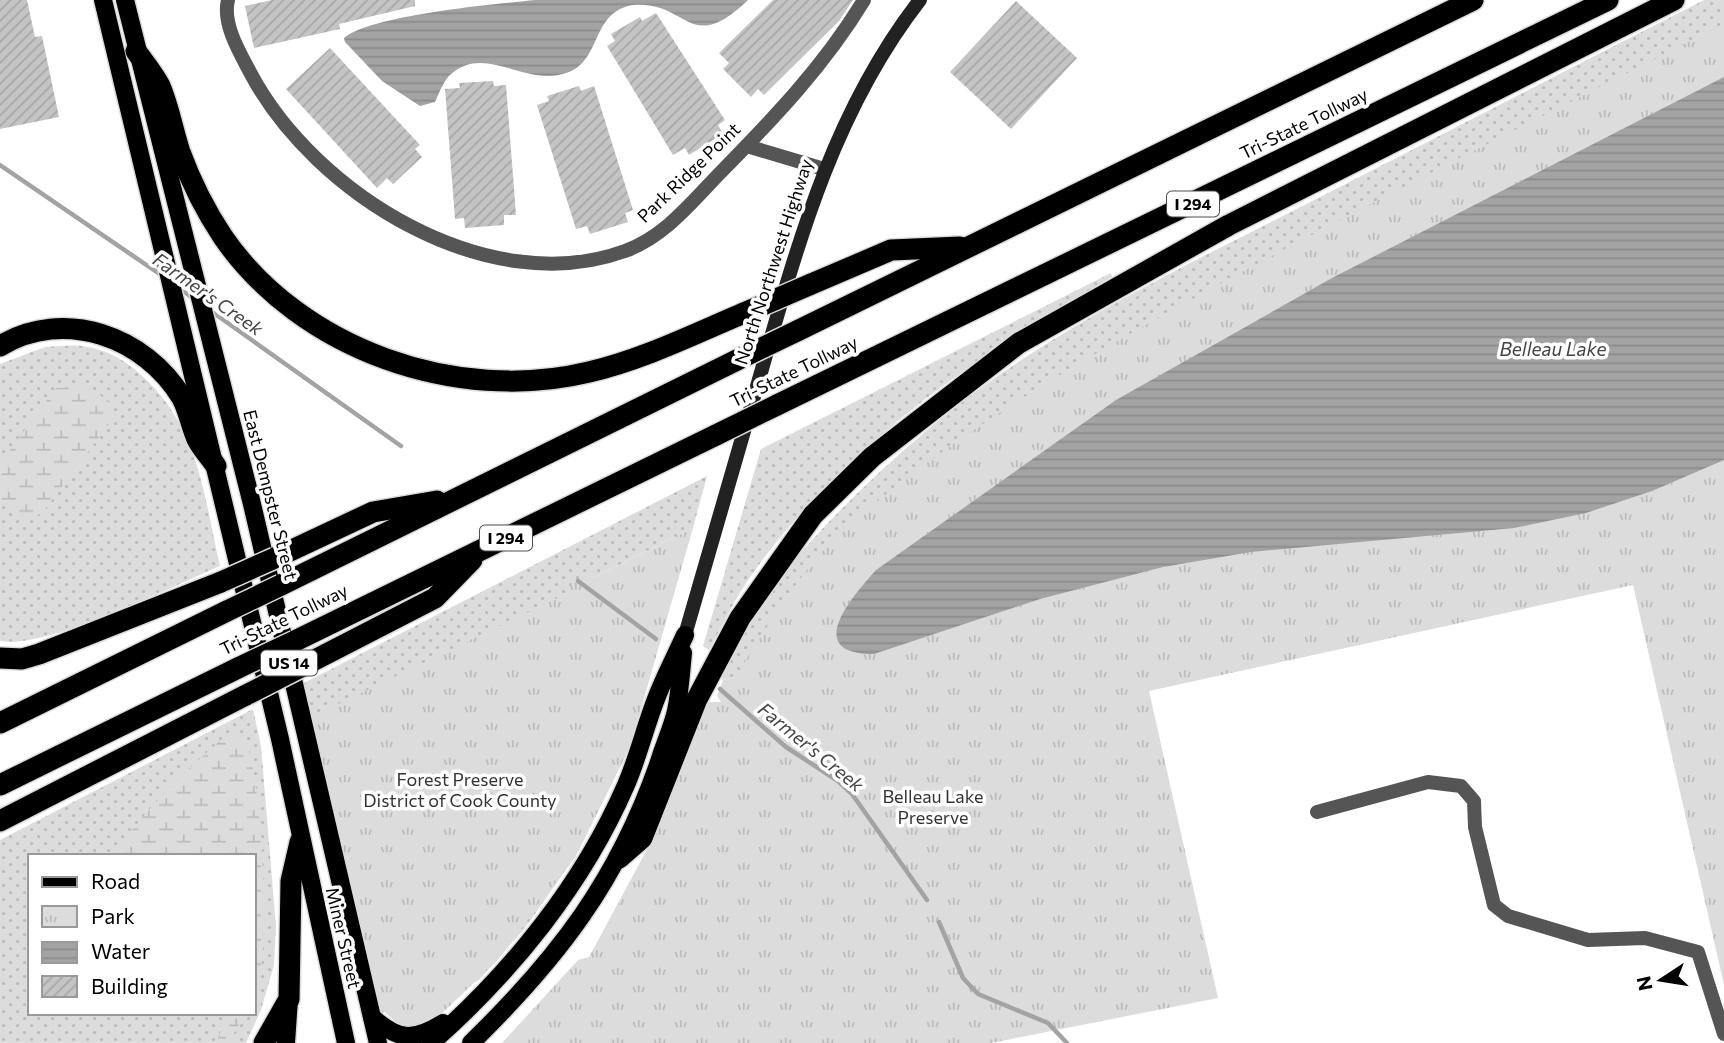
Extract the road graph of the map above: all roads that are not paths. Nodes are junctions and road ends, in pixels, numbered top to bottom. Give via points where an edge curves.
1 (103, 0) edge
2 (125, 0) edge
3 (228, 0) edge
4 (864, 0) edge
5 (920, 0) edge
6 (1473, 0) edge
7 (1608, 0) edge
8 (1674, 0) edge
9 (136, 51) junction
10 (747, 146) junction
11 (824, 169) junction
12 (970, 246) junction
13 (0, 346) edge
14 (216, 466) junction
15 (464, 496) junction
16 (483, 550) junction
17 (685, 635) junction
18 (0, 658) edge
19 (0, 723) edge
20 (0, 785) edge
21 (1317, 812) dead end
22 (0, 821) edge
23 (300, 842) junction
24 (619, 858) junction
25 (550, 961) junction
26 (289, 999) junction
27 (477, 1003) junction
28 (372, 1017) junction
29 (1724, 1034) edge
30 (264, 1043) edge
31 (286, 1043) edge
32 (346, 1043) edge
33 (378, 1043) edge
34 (431, 1043) edge
35 (471, 1043) edge
36 (487, 1043) edge

1 - 14 main road, US 14
2 - 9 main road, East Dempster Street / US 14
3 - 10 street, Park Ridge Point via 226,16 241,55 278,118 302,147 353,192 395,218 485,253 544,262 624,252 669,225
4 - 10 street, Park Ridge Point via 817,71
5 - 11 main road, North Northwest Highway via 868,78
6 - 12 highway, Tri-State Tollway
7 - 16 highway, Tri-State Tollway / I 294, bridge
8 - 24 highway via 1229,225 1019,343 872,457 813,515 740,618 697,699 642,838
9 - 12 highway, bridge via 159,86 188,173 225,239 287,303 331,333 383,359 428,372 498,382 587,373 632,360 891,250
9 - 28 main road, East Dempster Street / US 14 via 261,543
10 - 11 street
11 - 17 main road, North Northwest Highway via 796,248
12 - 15 highway, Tri-State Tollway, bridge
13 - 14 highway via 61,328 87,329 136,348 158,365 183,400 197,439
14 - 23 main road, US 14
15 - 18 highway, bridge via 373,512 221,582 39,654
15 - 19 highway, Tri-State Tollway, bridge
16 - 20 highway, Tri-State Tollway / I 294, bridge
16 - 22 highway, bridge via 435,598
17 - 24 main road, North Northwest Highway via 676,712
17 - 27 main road, North Northwest Highway via 603,833 574,880
21 - 29 street via 1428,782 1461,786 1474,801 1475,827 1494,905 1508,916 1588,940 1645,938 1698,952
23 - 26 highway via 291,881
23 - 32 main road, Miner Street / US 14
24 - 25 main road, North Northwest Highway
25 - 35 main road, North Northwest Highway
25 - 36 main road
26 - 30 highway
26 - 31 main road
27 - 28 main road via 415,1035 390,1034
27 - 34 main road, North Northwest Highway
28 - 33 main road, East Dempster Street / US 14

